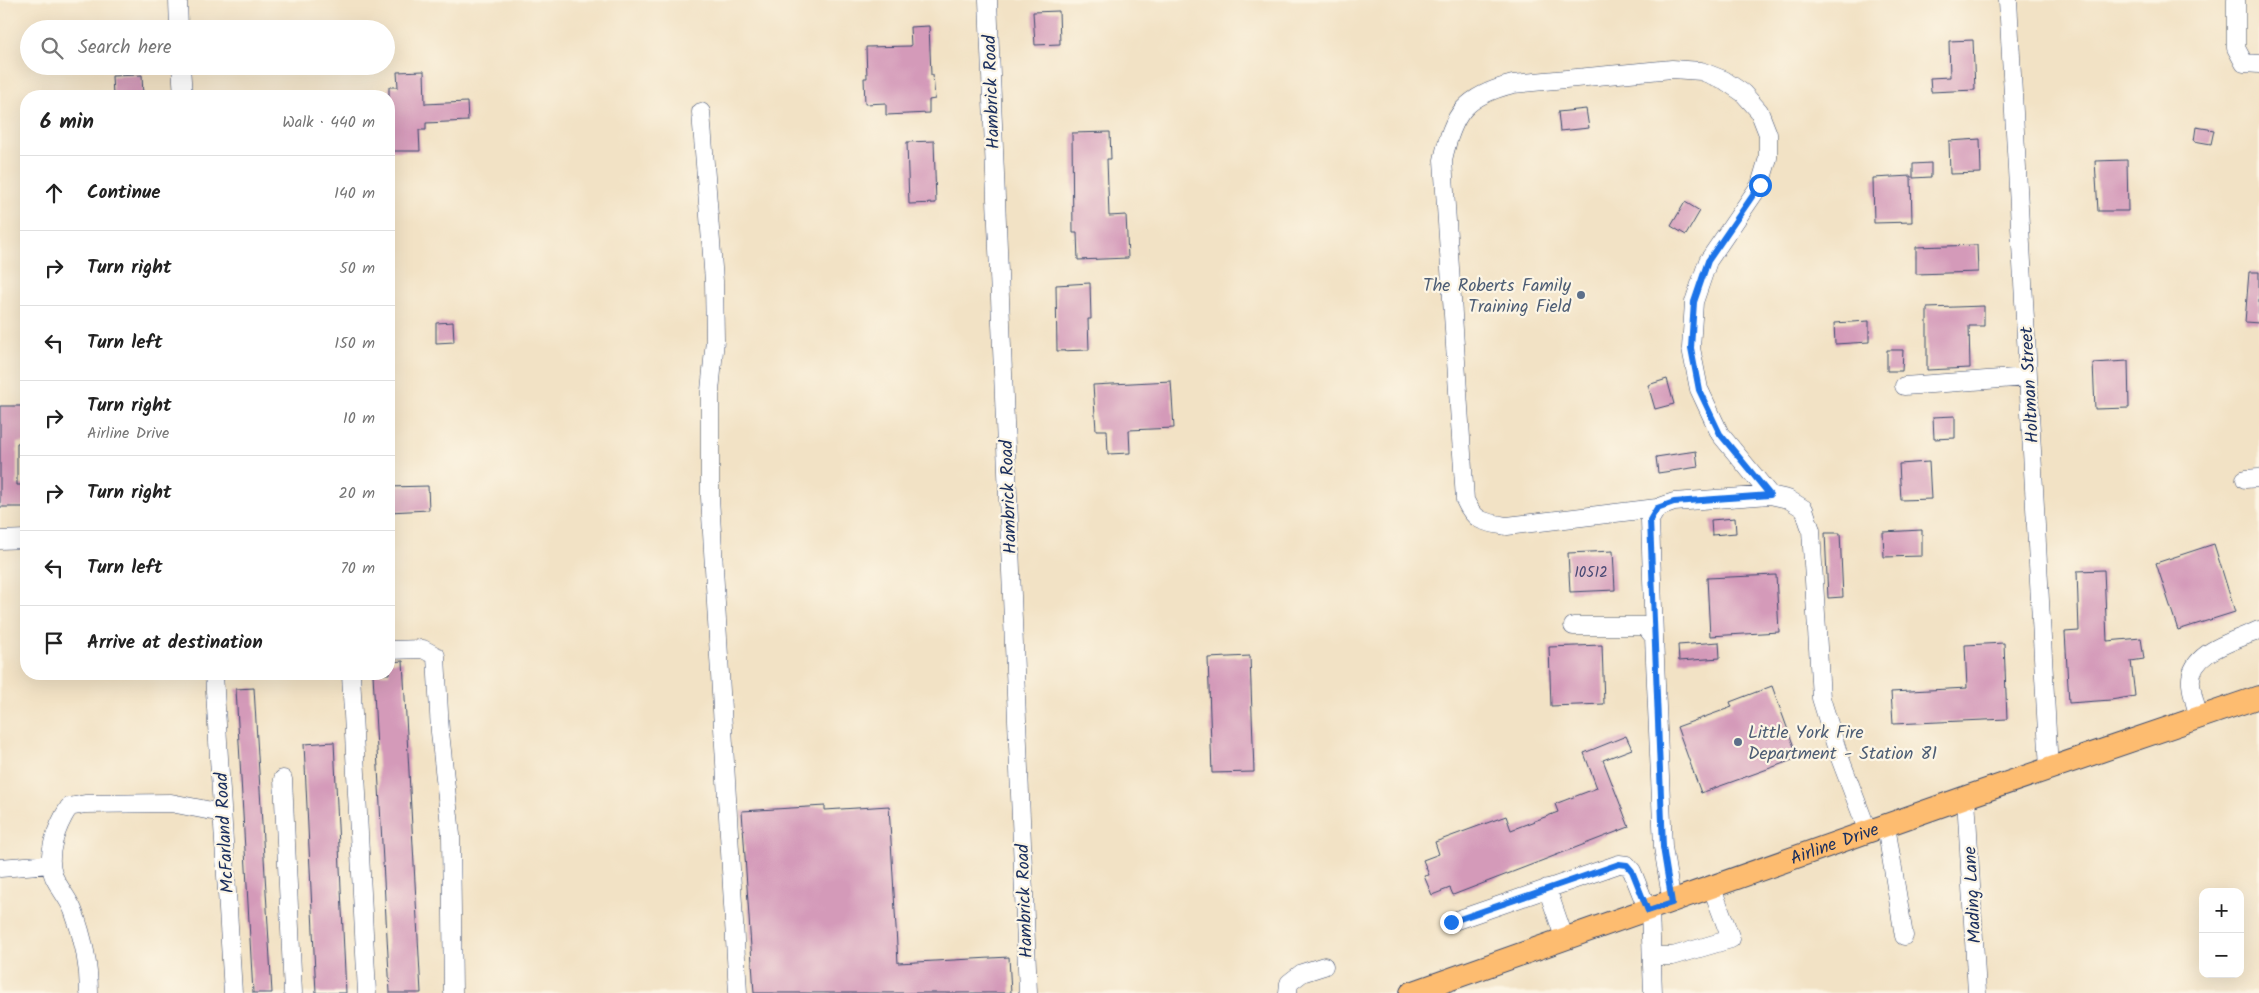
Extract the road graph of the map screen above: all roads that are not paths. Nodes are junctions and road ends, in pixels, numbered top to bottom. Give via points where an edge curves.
1 (178, 0) edge
2 (988, 0) edge
3 (2008, 0) edge
4 (2236, 0) edge
5 (179, 20) edge
6 (2259, 64) edge
7 (182, 75) edge
8 (183, 90) edge
9 (701, 112) dead end
10 (2028, 377) junction
11 (1904, 386) dead end
12 (1770, 495) junction
13 (1657, 508) junction
14 (20, 539) edge
15 (0, 540) edge
16 (1573, 626) dead end
17 (2259, 630) edge
18 (1654, 638) junction
19 (395, 650) edge
20 (214, 680) edge
21 (351, 680) edge
22 (2259, 697) edge
23 (2199, 718) junction
24 (2049, 770) junction
25 (283, 779) dead end
26 (1966, 797) junction
27 (222, 812) junction
28 (1877, 829) junction
29 (51, 864) junction
30 (0, 868) edge
31 (1548, 888) junction
32 (1712, 888) junction
33 (1672, 903) junction
34 (1649, 911) junction
35 (1451, 922) dead end
36 (1904, 936) dead end
37 (1565, 940) junction
38 (1652, 956) junction
39 (1324, 966) dead end
40 (89, 993) edge
41 (234, 993) edge
42 (293, 993) edge
43 (367, 993) edge
44 (453, 993) edge
45 (738, 993) edge
46 (1028, 993) edge
47 (1288, 993) edge
48 (1411, 993) edge
49 (1652, 993) edge
50 (1978, 993) edge

1 - 5 street
2 - 46 street, Hambrick Road
3 - 10 street, Holtman Street
4 - 6 street via 2238,55 2244,63
7 - 8 street
9 - 45 street via 714,281 710,497
10 - 11 street
10 - 24 street, Holtman Street
12 - 13 street via 1674,502
12 - 13 street via 1720,434 1699,390 1691,348 1694,302 1708,261 1760,185 1768,158 1768,134 1759,111 1743,93 1724,80 1692,70 1654,70 1513,84 1490,90 1457,115 1448,135 1443,160 1465,500 1471,514 1486,523 1507,526
12 - 28 street via 1788,499 1804,509 1811,530 1821,698 1838,753
13 - 18 street via 1650,520
14 - 15 street
16 - 18 street via 1645,626
17 - 23 street via 2201,657 2193,666 2191,683
18 - 33 street via 1663,847
19 - 44 street via 422,649 436,656 451,836
20 - 27 street, McFarland Road
21 - 43 street
22 - 23 main road, Airline Drive
23 - 24 main road, Airline Drive
24 - 26 main road, Airline Drive
25 - 42 street
26 - 28 main road, Airline Drive
26 - 50 street, Mading Lane
27 - 29 street via 171,803 85,804 69,808 60,820
27 - 41 street, McFarland Road
28 - 32 main road, Airline Drive
28 - 36 street
29 - 30 street
29 - 40 street via 73,911 89,967
31 - 34 street via 1619,864 1627,865
31 - 35 street
31 - 37 street
32 - 33 main road, Airline Drive
32 - 38 street via 1731,939 1673,956
33 - 34 main road, Airline Drive
34 - 37 main road, Airline Drive
34 - 38 street
37 - 48 main road, Airline Drive
38 - 49 street
39 - 47 street via 1302,973 1289,983

